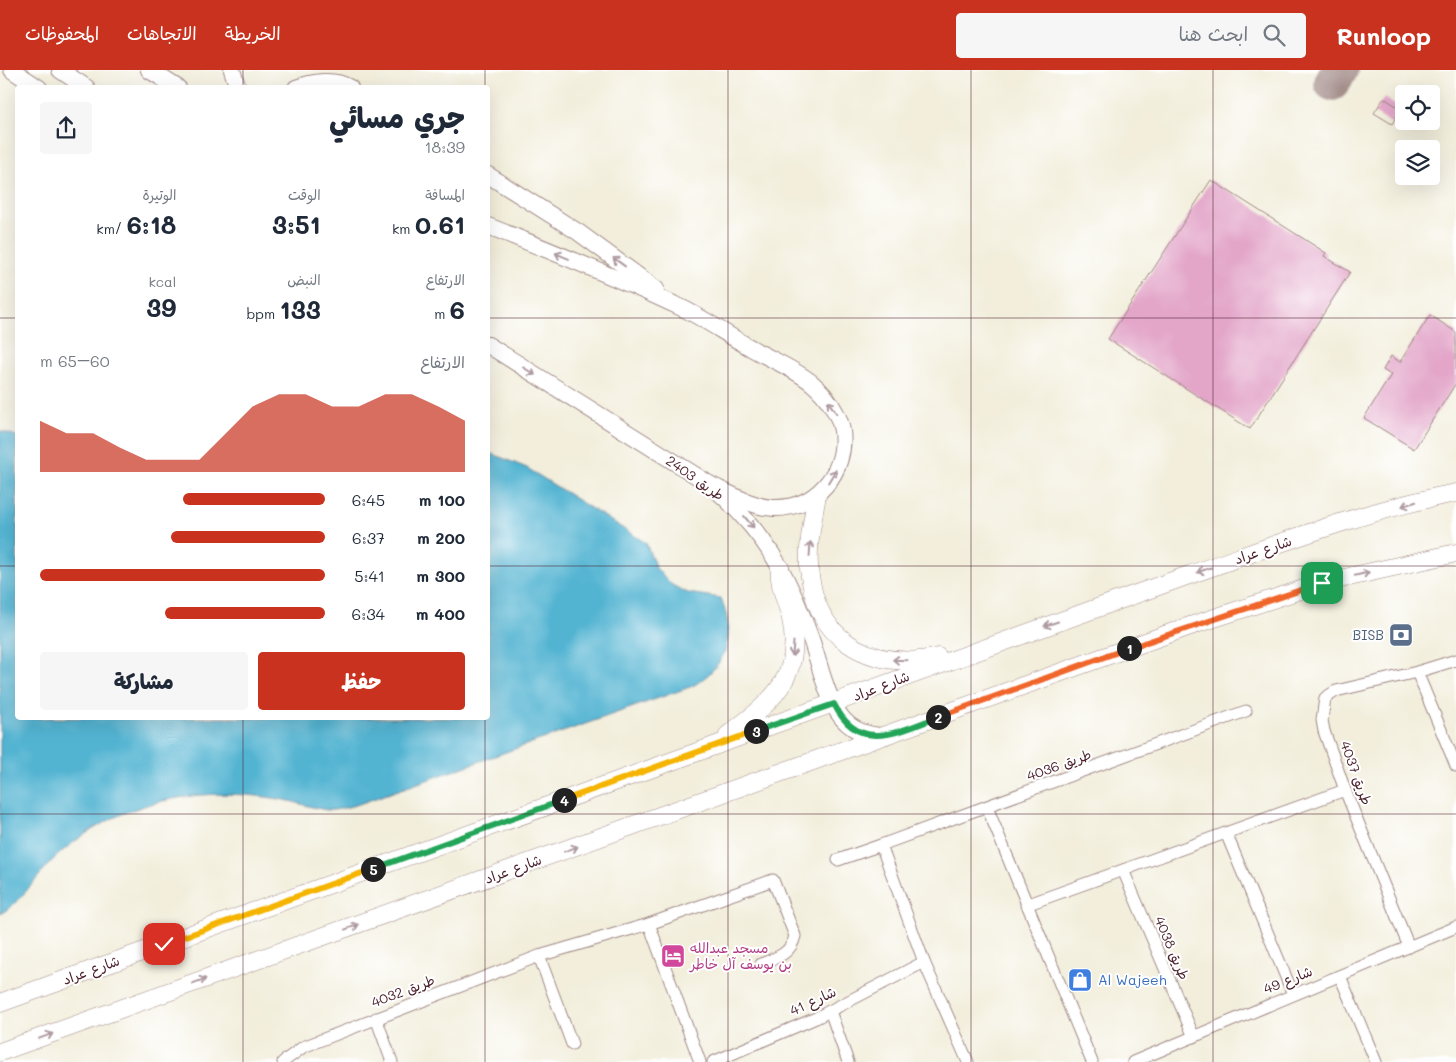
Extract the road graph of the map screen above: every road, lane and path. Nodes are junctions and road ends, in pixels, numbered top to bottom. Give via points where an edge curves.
1 (12, 70) edge
2 (60, 70) edge
3 (149, 70) edge
4 (232, 70) edge
5 (34, 85) edge
6 (82, 85) edge
7 (173, 85) edge
8 (237, 85) edge
9 (304, 85) edge
10 (340, 85) edge
11 (490, 176) edge
12 (490, 227) edge
13 (687, 311) junction
14 (490, 346) edge
15 (711, 485) junction
16 (1456, 493) edge
17 (817, 495) junction
18 (1456, 553) edge
19 (780, 567) junction
20 (982, 648) junction
21 (1456, 660) edge
22 (1417, 672) junction
23 (834, 704) junction
24 (1246, 711) dead end
25 (885, 736) junction
26 (714, 746) junction
27 (1456, 766) edge
28 (1345, 790) junction
29 (987, 807) junction
30 (1226, 833) junction
31 (881, 845) junction
32 (838, 860) dead end
33 (1123, 870) junction
34 (1026, 905) junction
35 (649, 924) junction
36 (1456, 927) edge
37 (1409, 947) junction
38 (538, 956) junction
39 (924, 962) junction
40 (761, 964) dead end
41 (1340, 976) junction
42 (1293, 994) junction
43 (0, 1003) edge
44 (830, 1011) junction
45 (376, 1018) junction
46 (1194, 1037) junction
47 (572, 1044) dead end
48 (0, 1052) edge
49 (283, 1062) edge
50 (392, 1062) edge
51 (700, 1062) edge
52 (713, 1062) edge
53 (848, 1062) edge
54 (968, 1062) edge
55 (1092, 1062) edge
56 (1133, 1062) edge
57 (1376, 1062) edge

1 - 5 main road
2 - 6 main road
3 - 7 main road
4 - 8 main road
9 - 10 main road via 312,82
13 -> 11 main road via 578,232
13 -> 12 main road
17 -> 13 main road via 833,478 842,453 842,430 836,411 813,384
14 -> 15 main road, طريق 2403
15 - 17 main road via 750,503 774,508 795,506
15 -> 19 main road, طريق 2403 via 740,512
16 -> 20 main road, شارع عراد via 1428,498 1311,533
20 -> 17 main road via 932,658 881,659 850,645 835,632 823,617 810,580
25 -> 18 main road, شارع عراد via 1183,628 1322,583
19 - 23 main road, طريق 2403 via 798,605
19 -> 26 main road via 780,584 794,639 792,661 784,684 772,700
20 - 23 main road, شارع عراد
21 - 22 street, طريق 4037
22 - 27 street
22 - 28 street, طريق 4037 via 1342,689 1325,698 1322,720
23 - 25 main road, طريق 2403 via 838,714 854,729
23 - 26 main road, شارع عراد
24 - 29 street, طريق 4036
48 -> 25 main road, شارع عراد
26 - 43 main road, شارع عراد
28 - 30 street
28 - 37 street, طريق 4037
29 - 31 street, طريق 4036
29 - 34 street
30 - 33 street
30 - 42 street
31 - 32 street, طريق 4036
31 - 39 street
33 - 34 street
33 - 46 street, طريق 4038
34 - 55 street
35 - 38 street, طريق 4032
35 - 40 street, طريق 4032 via 773,880 795,936 790,949 784,954
35 - 51 street
36 - 37 street, شارع 49
37 - 41 street, شارع 49
38 - 45 street, طريق 4032
38 - 47 street
39 - 44 street, شارع 41
39 - 54 street
41 - 42 street, شارع 49
41 - 57 street
42 - 46 street, شارع 49
44 - 52 street, شارع 41
44 - 53 street
45 - 49 street, طريق 4032 via 303,1047
45 - 50 street
46 - 56 street, شارع 49

